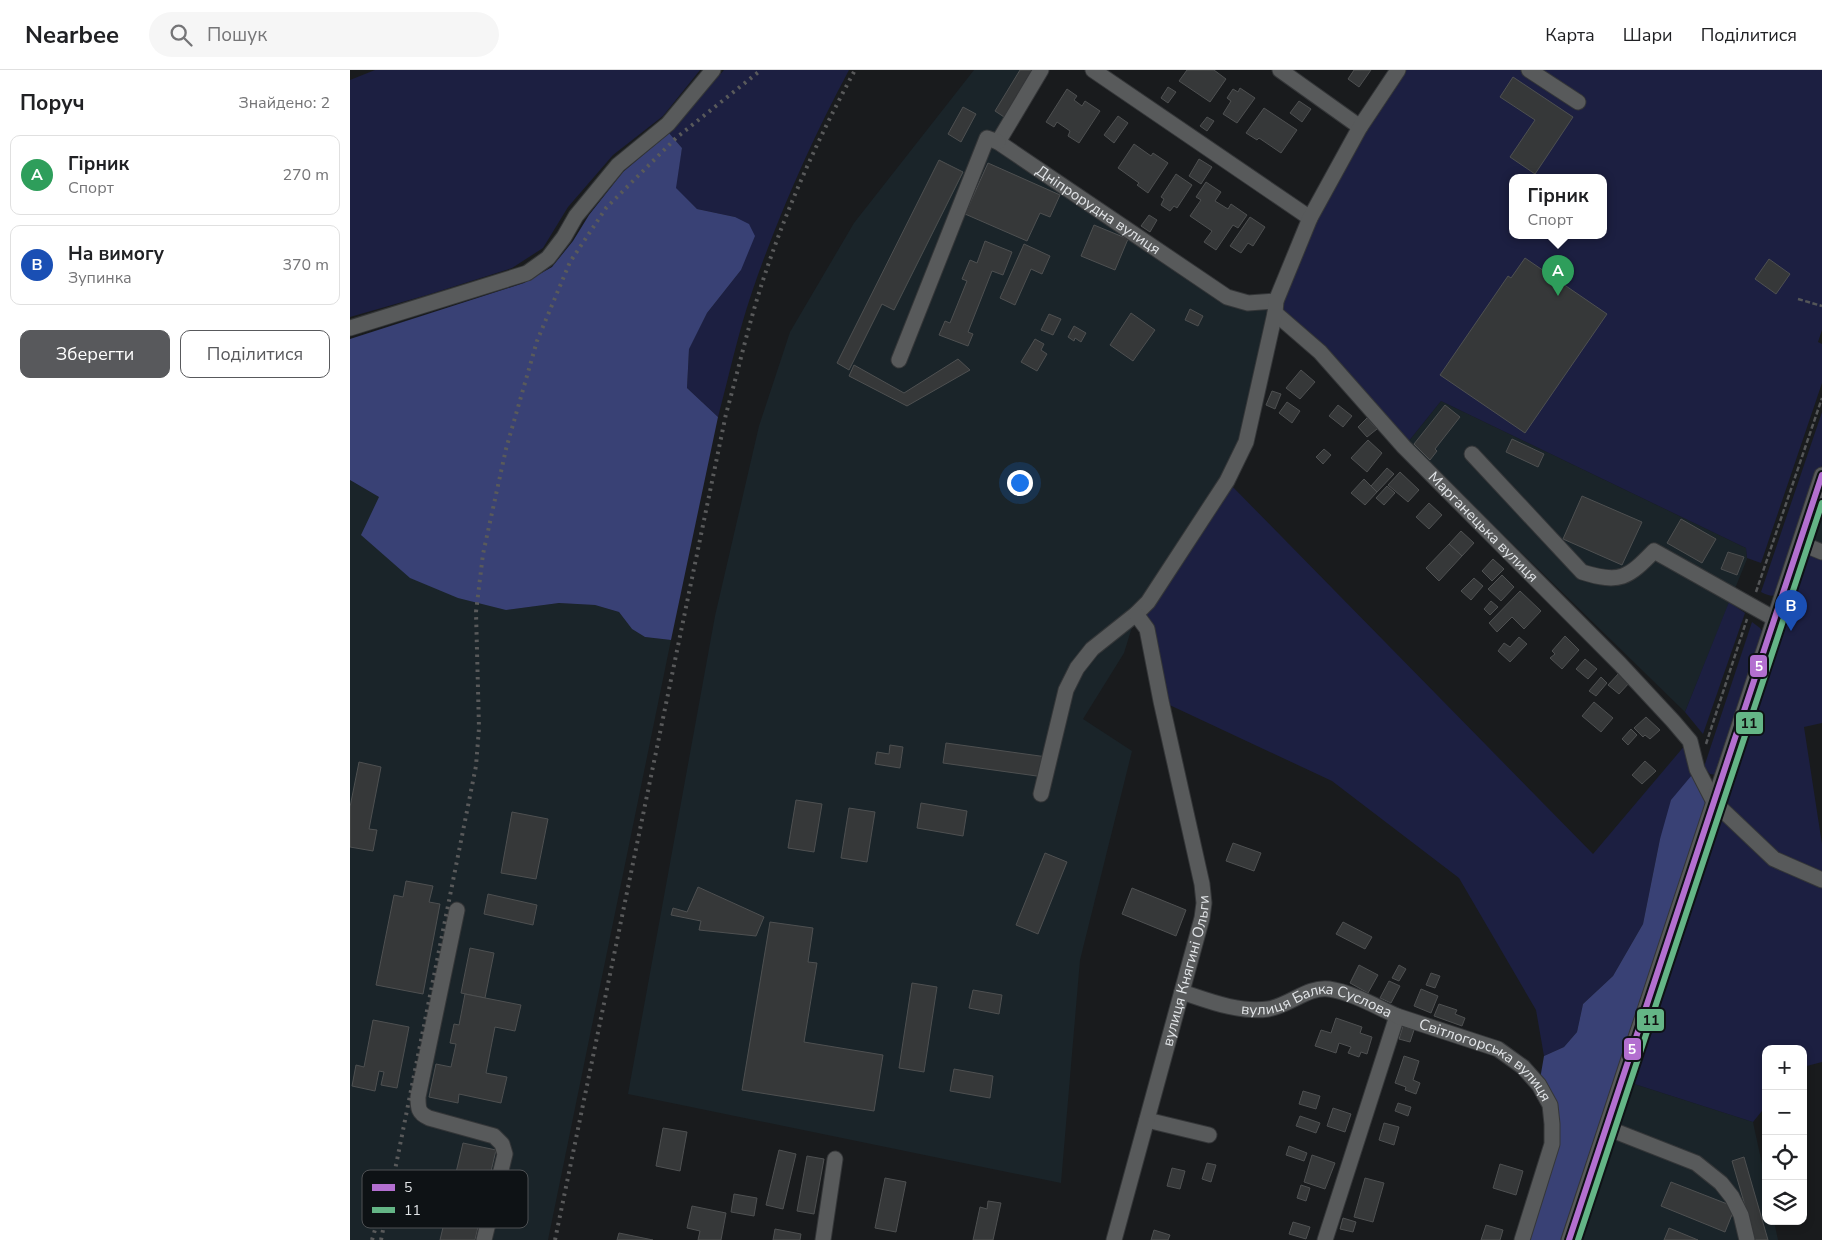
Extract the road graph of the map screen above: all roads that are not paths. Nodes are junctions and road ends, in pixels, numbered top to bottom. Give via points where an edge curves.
1 (713, 70) edge
2 (1041, 70) edge
3 (1093, 70) edge
4 (1280, 70) edge
5 (1398, 70) edge
6 (1529, 70) edge
7 (1578, 102) dead end
8 (1360, 127) junction
9 (998, 142) junction
10 (1310, 218) junction
11 (1276, 307) junction
12 (350, 328) edge
13 (900, 360) dead end
14 (1472, 454) dead end
15 (1822, 475) edge
16 (1800, 542) junction
17 (1822, 552) edge
18 (1136, 614) junction
19 (1774, 619) junction
20 (1040, 794) dead end
21 (1714, 802) junction
22 (1822, 880) edge
23 (457, 910) dead end
24 (1182, 992) junction
25 (1397, 1016) junction
26 (1147, 1120) junction
27 (1607, 1128) junction
28 (1209, 1135) dead end
29 (836, 1159) dead end
30 (501, 1170) edge
31 (823, 1240) edge
32 (1114, 1240) edge
33 (1326, 1240) edge
34 (1522, 1240) edge
35 (1569, 1240) edge
36 (1747, 1240) edge

1 - 12 street via 668,124 618,165 576,216 548,258 527,273
2 - 9 street
3 - 10 street
4 - 8 street
5 - 8 street
6 - 7 street
8 - 10 street
9 - 11 street, Дніпрорудна вулиця via 1227,297 1248,304
9 - 13 street via 988,138
10 - 11 street
11 - 18 street via 1246,442 1227,481 1148,602
11 - 21 street, Марганецька вулиця via 1404,447 1620,664 1690,742 1698,769
14 - 19 street via 1582,572 1601,578 1621,578 1636,569 1654,551
15 - 16 street
16 - 17 street
16 - 19 street
18 - 20 street via 1092,649 1073,675 1066,690
18 - 24 street, вулиця Княгині Ольги via 1147,629 1202,884 1202,918
19 - 21 street
21 - 22 street via 1774,859
21 - 27 street
23 - 30 street via 418,1108 421,1115 429,1118 494,1136 502,1144 505,1154
24 - 25 street, вулиця Балка Суслова via 1221,1005 1269,1009 1327,988
24 - 26 street, вулиця Княгині Ольги
25 - 33 street, вулиця Балка Суслова
25 - 34 street, Світлогорська вулиця via 1498,1049 1523,1067 1540,1085 1550,1105 1552,1144
26 - 28 street
26 - 32 street, вулиця Княгині Ольги
27 - 35 street
27 - 36 street via 1696,1163 1732,1198
29 - 31 street

